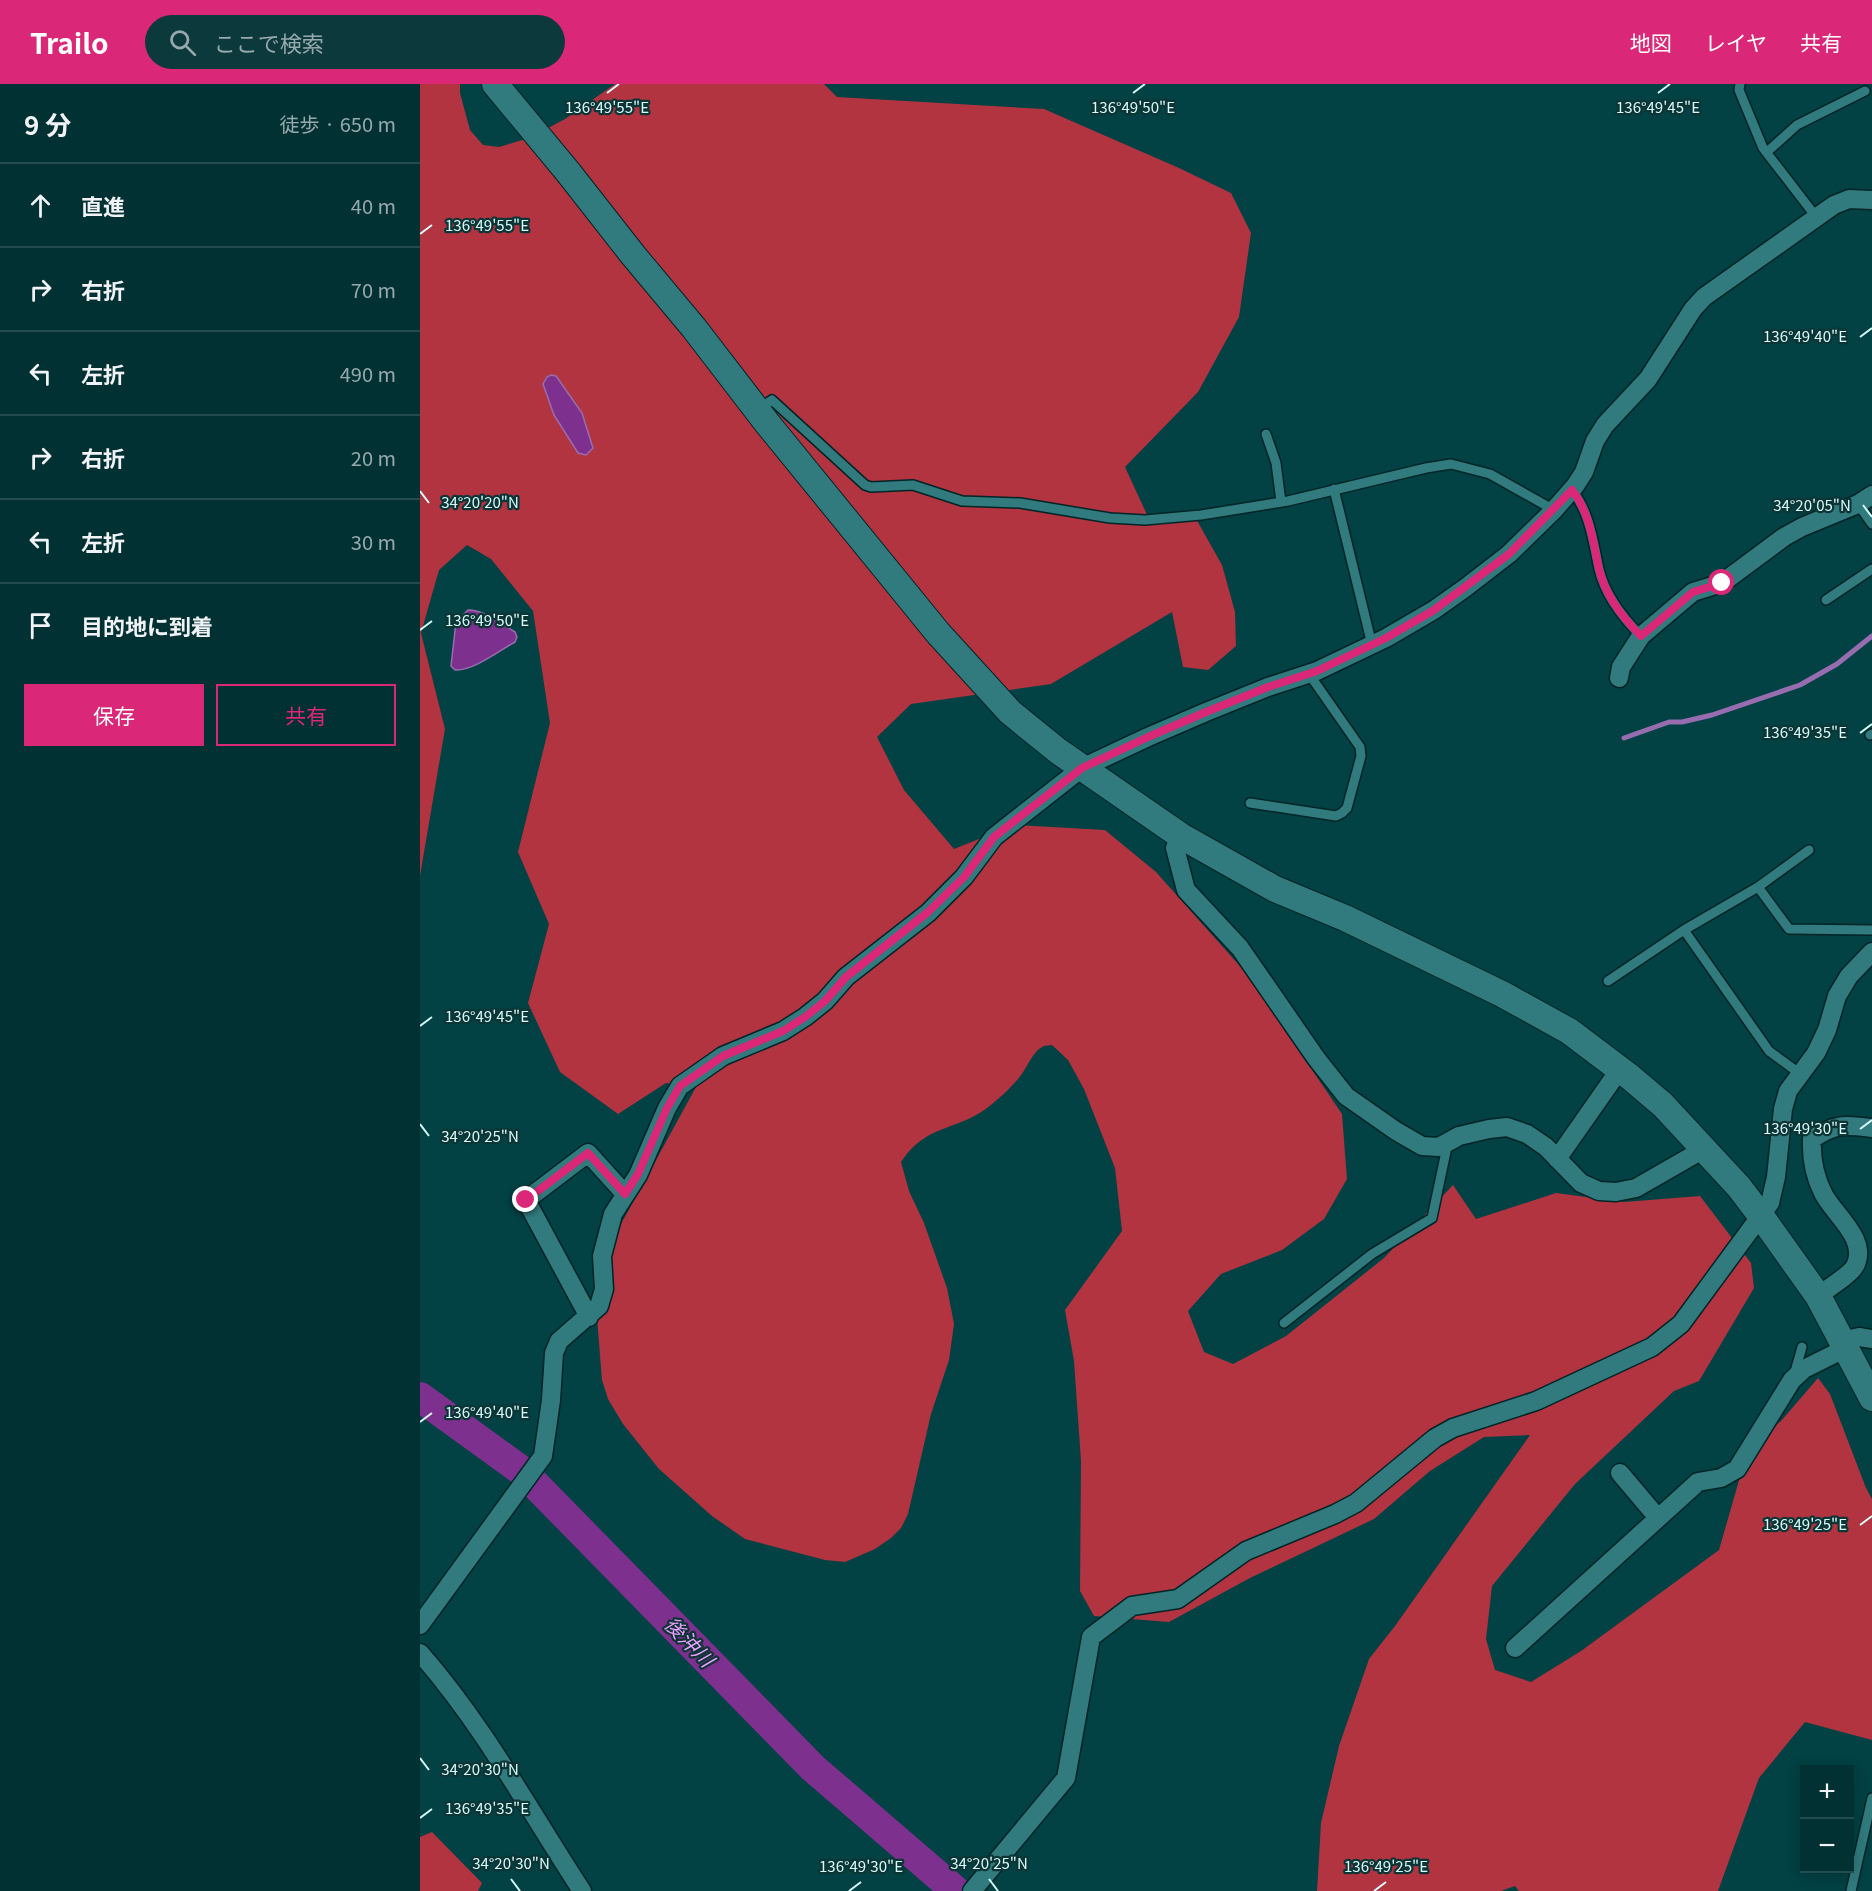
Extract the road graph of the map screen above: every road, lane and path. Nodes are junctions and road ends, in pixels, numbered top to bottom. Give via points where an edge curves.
1 (495, 84) edge
2 (1740, 84) edge
3 (1865, 91) dead end
4 (1767, 152) junction
5 (1872, 200) edge
6 (1817, 218) junction
7 (758, 410) junction
8 (1266, 434) dead end
9 (1334, 489) junction
10 (1572, 490) junction
11 (1865, 500) edge
12 (1281, 502) junction
13 (1554, 510) junction
14 (1872, 524) edge
15 (1872, 569) edge
16 (1826, 600) dead end
17 (1641, 636) junction
18 (1372, 645) junction
19 (1309, 674) junction
20 (1619, 678) dead end
21 (1082, 768) junction
22 (1250, 803) dead end
23 (1180, 836) junction
24 (1809, 850) dead end
25 (1758, 887) junction
26 (1684, 930) junction
27 (1872, 930) edge
28 (1872, 952) edge
29 (1608, 981) dead end
30 (1620, 1069) junction
31 (1799, 1073) junction
32 (1872, 1128) edge
33 (1449, 1142) junction
34 (1704, 1149) junction
35 (1557, 1159) junction
36 (625, 1194) junction
37 (1761, 1216) junction
38 (1818, 1296) junction
39 (589, 1317) junction
40 (1284, 1323) dead end
41 (1872, 1339) edge
42 (1844, 1344) junction
43 (1802, 1347) dead end
44 (1792, 1380) junction
45 (1872, 1398) edge
46 (1620, 1473) dead end
47 (1658, 1518) junction
48 (420, 1625) edge
49 (1515, 1648) dead end
50 (420, 1653) edge
51 (1872, 1798) edge
52 (974, 1889) edge
53 (582, 1891) edge
54 (1851, 1891) edge

1 - 7 street
2 - 4 lane via 1748,115
3 - 4 lane via 1797,125
4 - 6 lane
5 - 6 street via 1849,199 1833,205
6 - 10 street via 1704,297 1693,309 1648,379 1605,425
7 - 12 lane via 772,400 871,487 913,485 962,501 1020,503 1132,520 1201,515
7 - 21 street via 938,633 1010,712
8 - 12 lane via 1276,463
9 - 12 lane
9 - 13 lane via 1451,464 1490,474
9 - 18 lane
10 - 13 street
10 - 17 lane via 1587,519 1608,594
11 - 14 lane
11 - 17 street via 1802,527 1722,583 1693,592
13 - 18 street via 1509,554 1465,588
15 - 16 lane
17 - 20 street via 1621,667
18 - 19 street
19 - 21 street via 1206,712
19 - 22 lane via 1360,747 1347,807 1336,816
21 - 23 street
21 - 36 street via 994,837 964,877 928,912 846,977 812,1012 783,1031 723,1056 680,1086
23 - 30 street via 1275,889 1345,918 1502,994 1569,1031
23 - 33 street via 1175,848 1186,890 1240,948 1346,1096 1422,1146 1439,1148
24 - 25 lane
25 - 26 lane
25 - 27 lane via 1789,929
26 - 29 lane
26 - 31 lane via 1769,1051
28 - 31 street via 1849,976 1837,996 1816,1053
30 - 34 street via 1663,1105
30 - 35 street
31 - 37 street via 1783,1109 1776,1177 1770,1203
32 - 38 street via 1842,1125 1812,1139 1814,1172 1824,1196 1851,1231 1858,1254 1854,1268
33 - 35 street via 1459,1136 1507,1127 1527,1134
33 - 40 lane via 1431,1218 1372,1254
34 - 35 street via 1636,1188 1616,1192 1599,1191 1581,1182
34 - 37 street
36 - 39 street via 613,1214 602,1256 604,1289 599,1306
36 - 39 street via 588,1153 526,1200
37 - 38 street
37 - 52 street via 1681,1324 1652,1347 1536,1401 1453,1428 1435,1438 1356,1503 1246,1551 1178,1599 1132,1606 1091,1637 1066,1778
38 - 42 street
39 - 48 street via 559,1341 554,1353 543,1456
41 - 42 street via 1859,1336
42 - 44 street
42 - 45 street
43 - 44 lane
44 - 47 street via 1737,1469 1721,1478 1698,1482
46 - 47 street
47 - 49 street
50 - 53 street via 488,1741
51 - 54 lane

